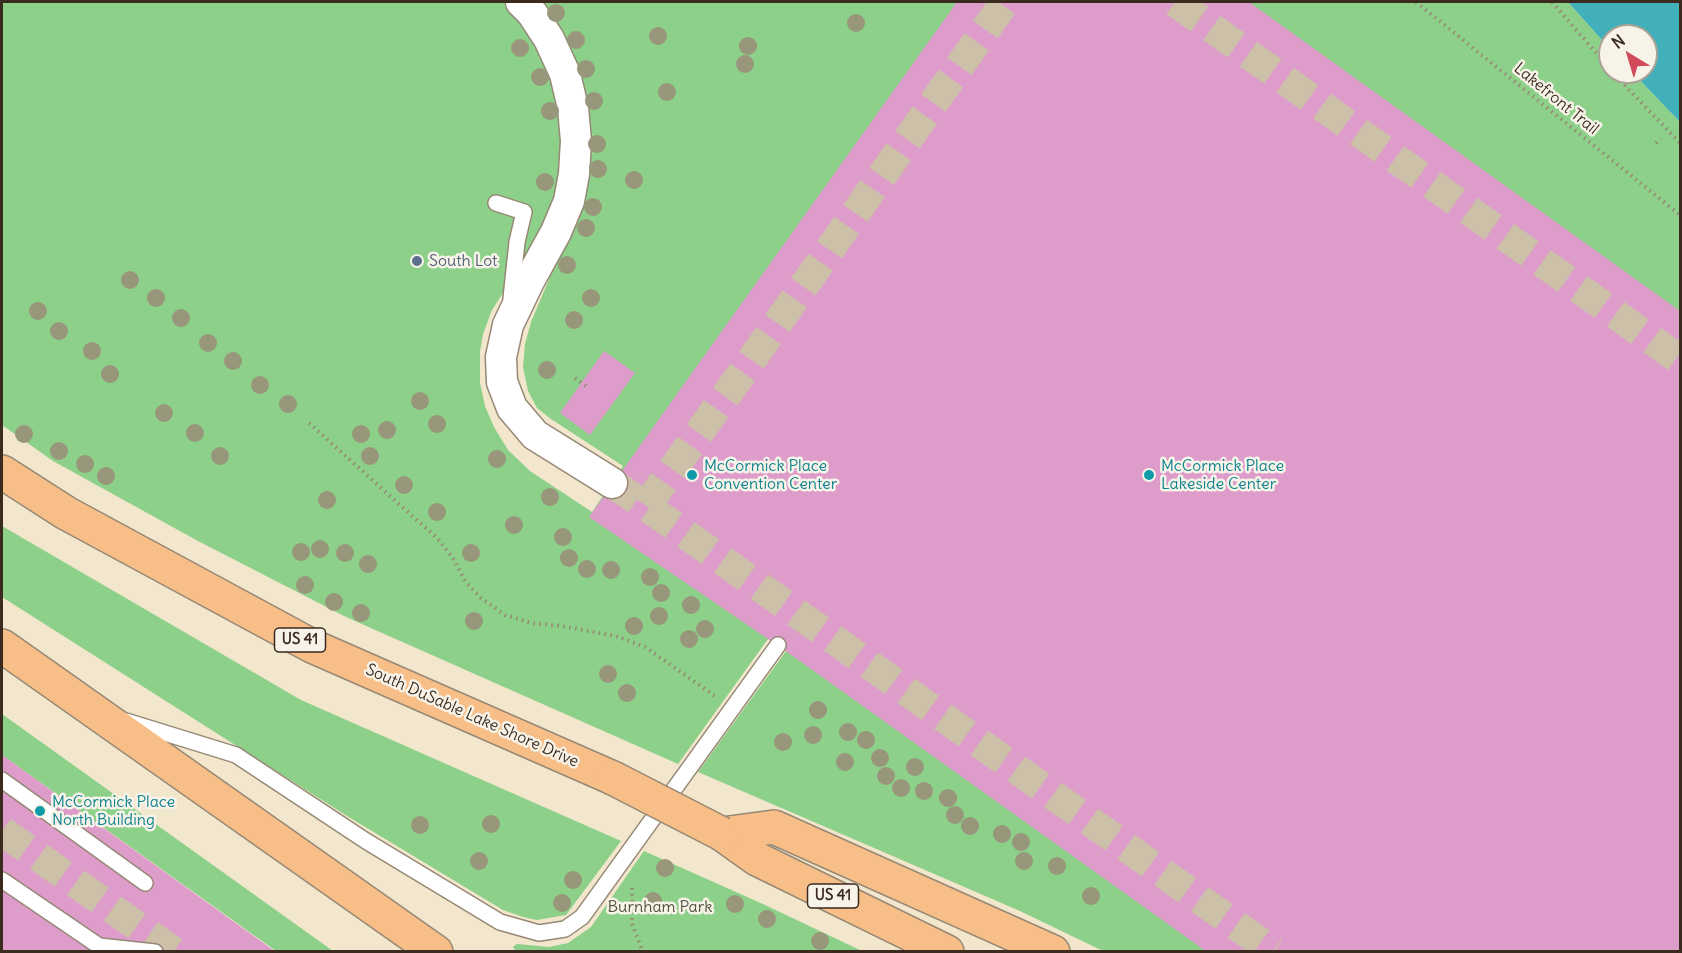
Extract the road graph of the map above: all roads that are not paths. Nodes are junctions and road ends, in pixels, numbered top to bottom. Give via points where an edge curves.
1 (521, 2) edge
2 (496, 203) dead end
3 (508, 325) junction
4 (2, 472) edge
5 (612, 483) tunnel mouth
6 (778, 645) dead end
7 (2, 646) edge
8 (95, 711) junction
9 (2, 780) edge
10 (722, 834) junction
11 (2, 880) edge
12 (145, 883) dead end
13 (155, 951) edge
14 (436, 951) edge
15 (947, 951) edge
16 (1053, 951) edge

1 - 3 street via 549,39 565,74 576,141 569,201
2 - 3 lane via 524,212
3 - 5 street via 501,357 502,382 512,408 535,435
4 - 10 highway, South DuSable Lake Shore Drive / US 41, bridge via 66,513 312,646 614,778
6 - 8 lane via 582,917 565,928 539,933 500,922 366,841 236,755
7 - 8 highway
8 - 14 highway
9 - 12 lane
10 - 15 highway, South DuSable Lake Shore Drive / US 41 via 757,859
10 - 16 highway via 774,827
11 - 13 lane via 99,946

